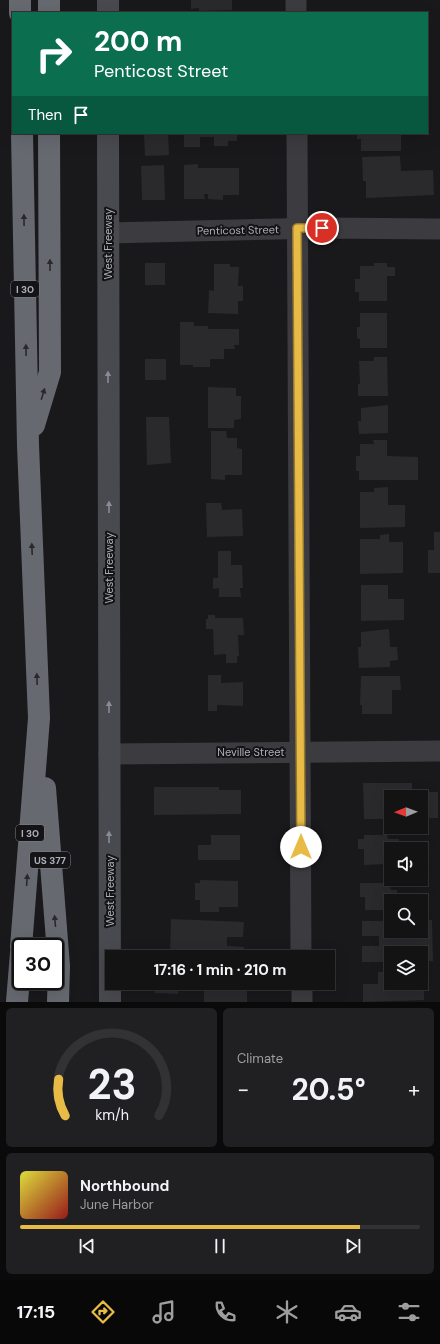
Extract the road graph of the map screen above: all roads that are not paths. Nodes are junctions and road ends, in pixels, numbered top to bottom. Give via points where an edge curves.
1 (20, 0) edge
2 (49, 0) edge
3 (108, 0) edge
4 (296, 0) edge
5 (20, 12) edge
6 (49, 12) edge
7 (108, 12) edge
8 (296, 12) edge
9 (22, 134) edge
10 (49, 134) edge
11 (108, 134) edge
12 (297, 134) edge
13 (297, 228) junction
14 (440, 229) edge
15 (108, 233) junction
16 (28, 445) junction
17 (39, 718) junction
18 (440, 751) edge
19 (300, 752) junction
20 (109, 754) junction
21 (23, 938) edge
22 (301, 950) edge
23 (18, 990) edge
24 (302, 990) edge
25 (17, 1002) edge
26 (58, 1002) edge
27 (110, 1002) edge
28 (302, 1002) edge

1 - 5 highway
2 - 6 highway
3 - 7 main road
4 - 8 street
16 -> 9 highway, I 30
16 -> 10 highway via 50,372
11 - 15 main road, West Freeway
12 - 13 street
13 - 14 street, Penticost Street
13 - 15 street, Penticost Street
13 - 19 street
20 -> 15 main road, West Freeway
17 -> 16 highway, I 30
21 -> 17 highway, I 30
26 -> 17 highway, US 377 via 59,966
18 - 19 street, Neville Street
19 - 20 street, Neville Street
19 - 22 street
27 -> 20 main road, West Freeway
23 - 25 highway
24 - 28 street

